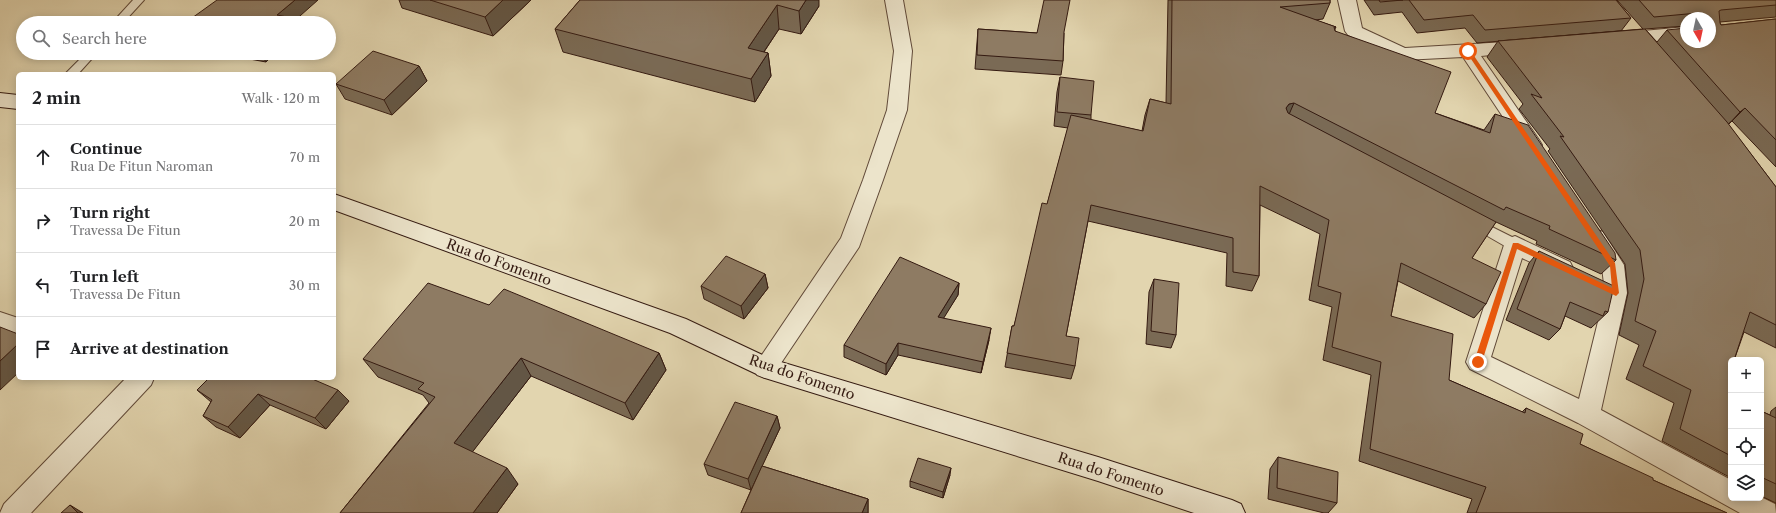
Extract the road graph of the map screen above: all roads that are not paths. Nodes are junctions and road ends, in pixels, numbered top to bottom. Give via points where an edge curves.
1 (139, 0) edge
2 (894, 0) edge
3 (1347, 0) edge
4 (124, 16) edge
5 (1625, 21) edge
6 (1680, 34) edge
7 (1638, 37) junction
8 (1600, 40) edge
9 (1546, 45) edge
10 (1468, 51) junction
11 (1654, 55) edge
12 (85, 60) edge
13 (74, 72) edge
14 (0, 100) edge
15 (16, 102) edge
16 (1543, 162) edge
17 (336, 203) edge
18 (1467, 219) edge
19 (1582, 220) edge
20 (1515, 245) junction
21 (1616, 293) junction
22 (0, 322) edge
23 (16, 327) edge
24 (765, 368) junction
25 (140, 380) edge
26 (1587, 416) junction
27 (1728, 492) edge
28 (1744, 501) edge
29 (13, 513) edge
30 (1232, 513) edge
31 (1766, 513) edge

1 - 4 lane
2 - 24 street via 903,50 897,110 873,180 851,241
3 - 10 street via 1354,31 1403,54
5 - 7 street
6 - 7 street
7 - 8 street
7 - 11 street
9 - 10 street
10 - 16 street
12 - 13 lane
14 - 15 street
17 - 24 street, Rua do Fomento via 678,326
18 - 20 lane
19 - 21 street via 1613,265
20 - 21 street
20 - 26 street via 1478,362
21 - 26 street
22 - 23 street
24 - 30 street, Rua do Fomento via 1098,469
25 - 29 street
26 - 27 street
28 - 31 street

